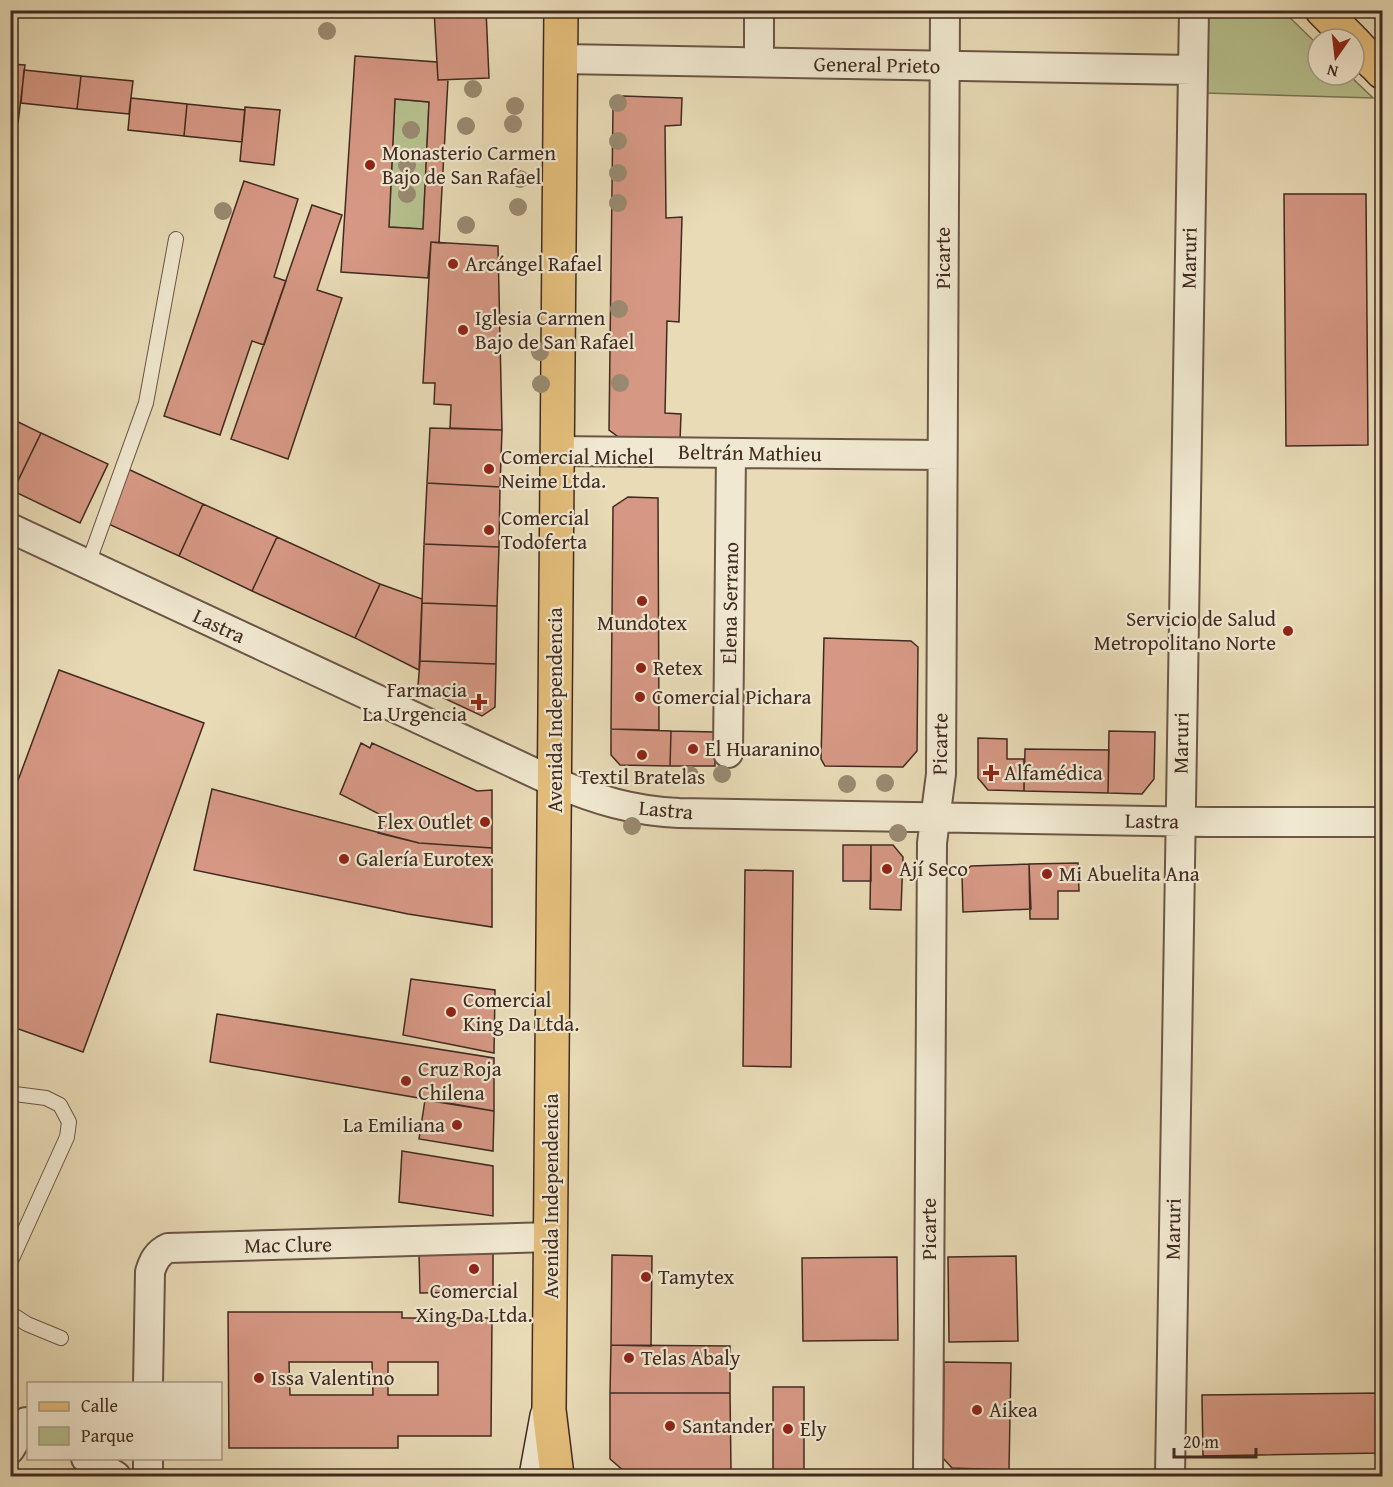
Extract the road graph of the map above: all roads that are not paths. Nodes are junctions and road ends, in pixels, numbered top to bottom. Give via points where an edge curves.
1 (561, 10) edge
2 (759, 10) edge
3 (945, 10) edge
4 (1194, 10) edge
5 (1322, 10) edge
6 (1339, 27) edge
7 (561, 59) junction
8 (759, 62) junction
9 (944, 67) junction
10 (1193, 70) junction
11 (176, 239) dead end
12 (557, 451) junction
13 (731, 453) junction
14 (942, 455) junction
15 (10, 528) edge
16 (87, 564) junction
17 (728, 753) dead end
18 (554, 782) junction
19 (935, 816) junction
20 (1179, 821) junction
21 (1383, 822) edge
22 (10, 1099) edge
23 (550, 1237) junction
24 (10, 1263) edge
25 (10, 1313) edge
26 (61, 1338) dead end
27 (148, 1382) edge
28 (549, 1410) junction
29 (22, 1419) edge
30 (10, 1449) edge
31 (89, 1460) edge
32 (148, 1460) edge
33 (116, 1476) edge
34 (148, 1476) edge
35 (536, 1476) edge
36 (557, 1476) edge
37 (928, 1476) edge
38 (1170, 1476) edge

1 - 7 main road, Avenida Independencia
2 - 8 street
3 - 9 street, Picarte
4 - 10 street, Maruri
5 - 6 main road
7 - 8 street, General Prieto
7 - 12 main road, Avenida Independencia
8 - 9 street, General Prieto
9 - 10 street, General Prieto
9 - 14 street, Picarte
10 - 20 street, Maruri
11 - 16 lane via 146,403
12 - 13 street, Beltrán Mathieu
12 - 18 main road, Avenida Independencia
13 - 14 street, Beltrán Mathieu
13 - 17 street, Elena Serrano
14 - 19 street, Picarte via 941,774
15 - 16 street, Lastra
16 - 18 street, Lastra
18 - 19 street, Lastra via 606,802 659,812
18 - 23 main road, Avenida Independencia
19 - 20 street, Lastra
19 - 37 street, Picarte
20 - 21 street, Lastra
20 - 38 street, Maruri
22 - 24 lane via 15,1094 46,1098 60,1105 69,1122 67,1137
23 - 27 street, Mac Clure via 168,1248 156,1257 150,1272
23 - 28 main road, Avenida Independencia
25 - 26 lane
28 - 35 street, Avenida Independencia
28 - 36 main road, Avenida Independencia
29 - 30 street
31 - 33 street
32 - 34 street

